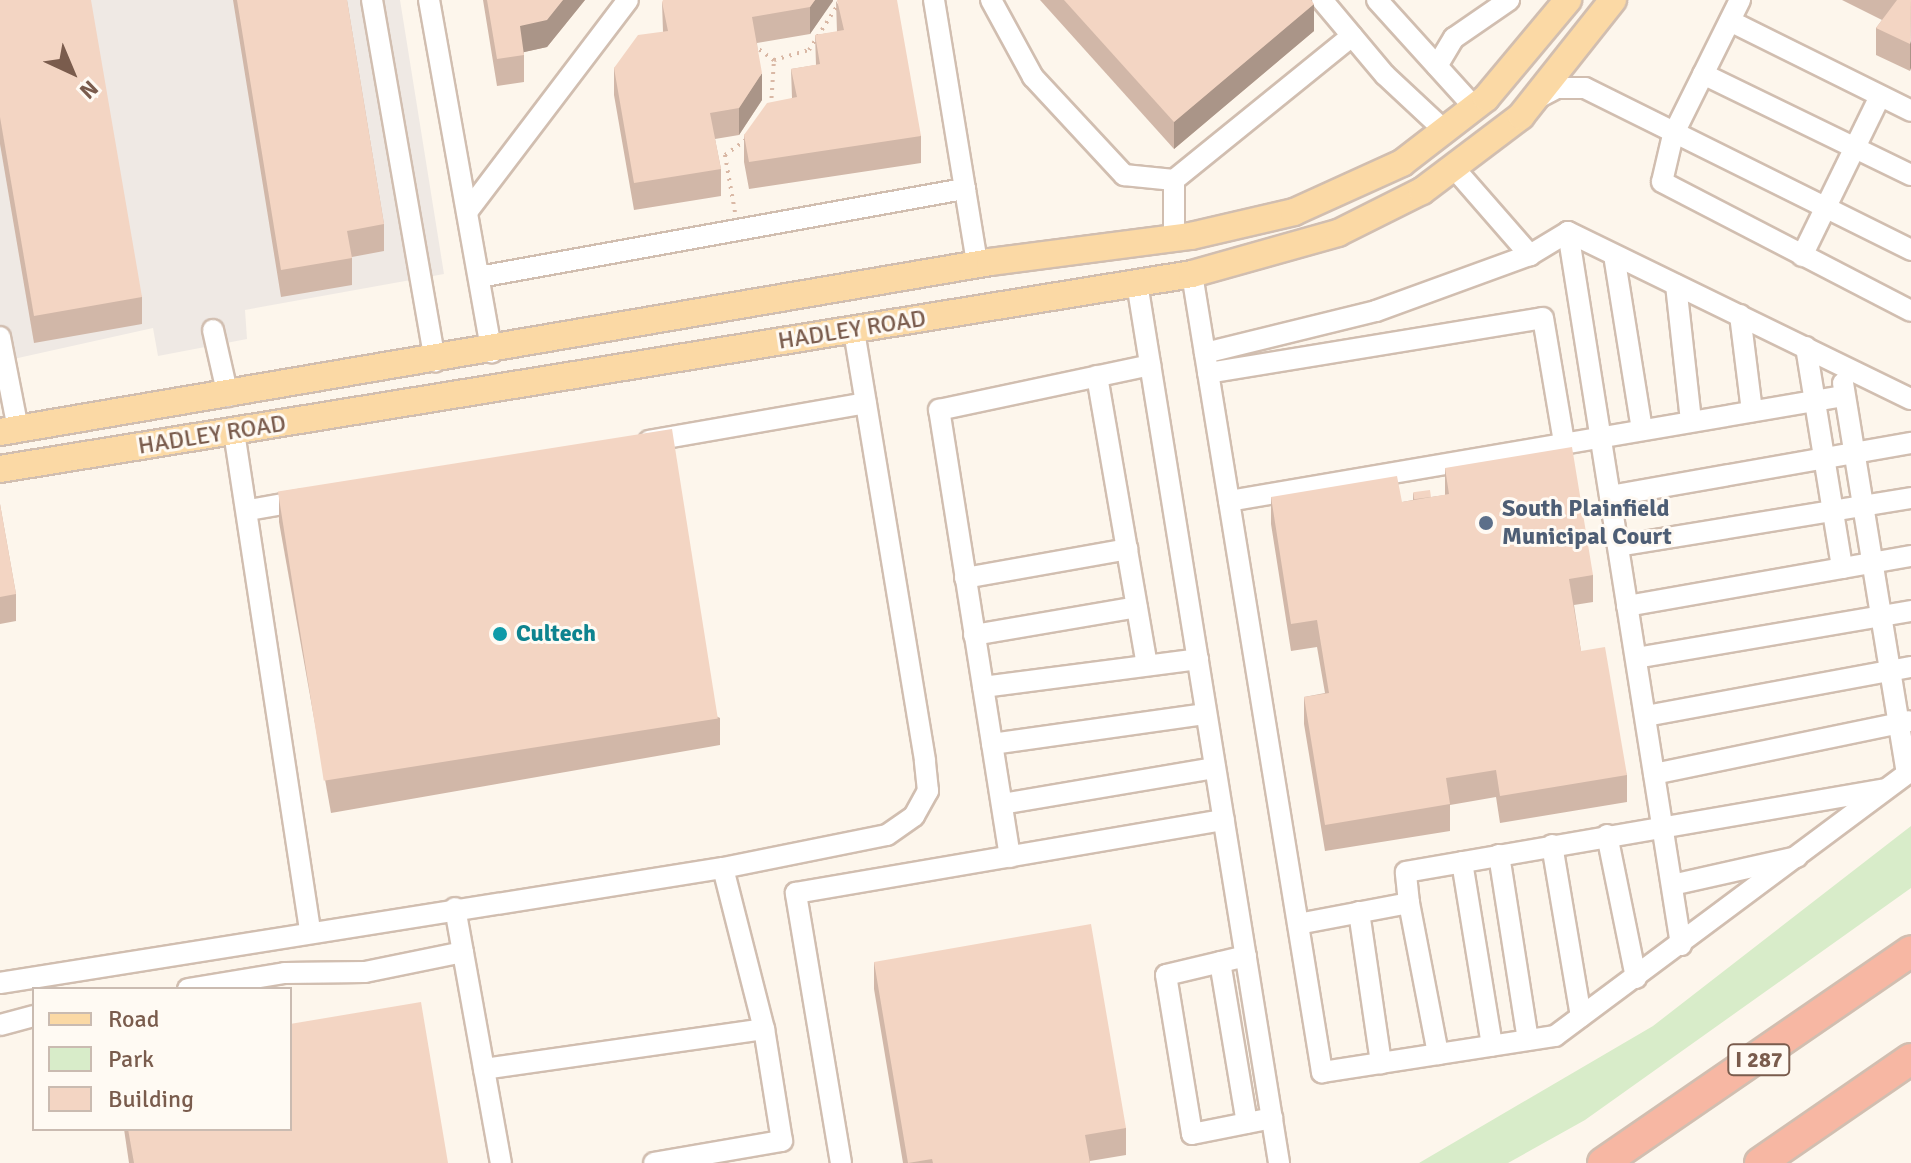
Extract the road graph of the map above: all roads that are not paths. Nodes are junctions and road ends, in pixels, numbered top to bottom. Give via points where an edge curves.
1 (372, 0) edge
2 (429, 0) edge
3 (628, 0) edge
4 (934, 0) edge
5 (991, 0) edge
6 (1322, 0) edge
7 (1377, 0) edge
8 (1509, 0) edge
9 (1568, 0) edge
10 (1613, 0) edge
11 (1740, 0) edge
12 (1730, 21) junction
13 (1352, 36) junction
14 (1437, 66) junction
15 (1703, 74) junction
16 (1880, 96) junction
17 (1535, 100) junction
18 (1474, 107) junction
19 (1911, 111) edge
20 (1444, 130) junction
21 (1673, 135) junction
22 (1853, 147) junction
23 (1454, 168) junction
24 (1911, 175) edge
25 (1174, 180) junction
26 (965, 189) junction
27 (1824, 208) junction
28 (467, 212) junction
29 (1568, 232) junction
30 (1182, 237) junction
31 (1911, 250) edge
32 (1530, 255) junction
33 (1614, 255) junction
34 (1802, 256) junction
35 (977, 264) junction
36 (1192, 274) junction
37 (479, 277) junction
38 (1137, 283) junction
39 (1676, 285) junction
40 (1910, 308) edge
41 (1740, 315) junction
42 (213, 330) dead end
43 (854, 330) junction
44 (0, 337) edge
45 (1806, 347) junction
46 (492, 352) junction
47 (1205, 353) junction
48 (435, 362) junction
49 (1840, 364) junction
50 (1150, 365) junction
51 (1208, 373) junction
52 (1097, 376) junction
53 (228, 396) junction
54 (1844, 396) junction
55 (1911, 399) edge
56 (1815, 401) junction
57 (866, 403) junction
58 (1752, 411) junction
59 (1691, 421) junction
60 (1642, 429) junction
61 (9, 430) edge
62 (234, 432) junction
63 (1601, 435) junction
64 (1564, 442) junction
65 (1911, 443) edge
66 (619, 446) edge
67 (1853, 454) junction
68 (1824, 459) junction
69 (0, 469) edge
70 (1610, 496) junction
71 (326, 497) edge
72 (1911, 498) edge
73 (1229, 501) junction
74 (1862, 506) junction
75 (249, 510) junction
76 (1832, 511) junction
77 (1618, 546) junction
78 (1127, 549) junction
79 (1911, 556) edge
80 (1872, 563) junction
81 (1842, 568) junction
82 (965, 578) junction
83 (1627, 606) junction
84 (1137, 607) junction
85 (1911, 611) edge
86 (1880, 617) junction
87 (974, 635) junction
88 (1636, 658) junction
89 (1198, 659) junction
90 (1147, 665) junction
91 (1911, 667) edge
92 (1889, 671) junction
93 (983, 687) junction
94 (1206, 714) junction
95 (1646, 716) junction
96 (1905, 722) edge
97 (992, 744) junction
98 (1215, 768) junction
99 (1909, 772) edge
100 (1654, 774) junction
101 (1887, 789) junction
102 (1002, 804) junction
103 (1224, 820) junction
104 (1662, 826) junction
105 (1607, 835) junction
106 (1552, 845) junction
107 (1499, 855) junction
108 (1802, 856) junction
109 (1010, 857) junction
110 (1462, 862) junction
111 (723, 868) junction
112 (1672, 885) junction
113 (1409, 903) junction
114 (455, 908) junction
115 (1359, 912) junction
116 (1298, 924) junction
117 (310, 930) junction
118 (1681, 945) junction
119 (1911, 951) edge
120 (463, 952) junction
121 (1246, 956) junction
122 (1220, 962) junction
123 (1636, 978) junction
124 (0, 983) edge
125 (200, 987) edge
126 (32, 1017) edge
127 (1581, 1017) junction
128 (0, 1025) edge
129 (764, 1029) junction
130 (1528, 1040) junction
131 (1492, 1046) junction
132 (1438, 1054) junction
133 (1911, 1059) edge
134 (1381, 1063) junction
135 (484, 1069) junction
136 (1272, 1118) junction
137 (1247, 1123) junction
138 (501, 1163) edge
139 (654, 1163) edge
140 (841, 1163) edge
141 (1279, 1163) edge
142 (1603, 1163) edge
143 (1760, 1163) edge

1 - 48 lane
2 - 28 lane
3 - 28 lane
4 - 26 lane
5 - 25 lane via 1033,77 1124,175
6 - 13 lane
7 - 14 lane
8 - 14 lane via 1454,38
9 - 18 main road, HADLEY ROAD via 1547,33
10 - 17 main road, HADLEY ROAD
11 - 12 lane
12 - 15 lane
12 - 16 lane
13 - 20 lane
13 - 25 lane
14 - 18 lane
15 - 21 lane
15 - 22 lane
16 - 19 lane
16 - 22 lane
17 - 21 lane via 1557,88 1585,88
17 - 23 main road, HADLEY ROAD
18 - 20 main road, HADLEY ROAD
20 - 30 main road, HADLEY ROAD via 1402,163 1346,191 1294,212
21 - 27 lane
21 - 34 lane via 1661,164 1667,190
22 - 24 lane
22 - 27 lane
23 - 32 lane
23 - 36 main road, HADLEY ROAD via 1338,233
25 - 30 lane
26 - 35 lane
26 - 37 lane
27 - 31 lane
27 - 34 lane
28 - 37 lane
29 - 32 lane
29 - 33 lane
29 - 63 lane
30 - 35 main road, HADLEY ROAD
30 - 36 main road
32 - 47 lane via 1376,311
33 - 39 lane
33 - 60 lane
34 - 40 lane
35 - 46 main road, HADLEY ROAD
36 - 38 main road, HADLEY ROAD
36 - 47 lane
37 - 46 lane
38 - 43 main road, HADLEY ROAD
38 - 50 lane
39 - 41 lane
39 - 59 lane
41 - 45 lane
41 - 58 lane
42 - 53 lane
43 - 57 lane
43 - 62 main road, HADLEY ROAD
44 - 61 lane
45 - 49 lane
45 - 56 lane
46 - 48 main road, HADLEY ROAD
47 - 51 lane
48 - 53 main road, HADLEY ROAD
49 - 54 lane
49 - 55 lane
50 - 52 lane
50 - 89 lane
51 - 64 lane via 1543,318
51 - 73 lane
52 - 78 lane
52 - 82 lane via 939,410
53 - 61 main road, HADLEY ROAD
54 - 56 lane
54 - 67 lane
56 - 58 lane
56 - 68 lane
57 - 66 lane
57 - 111 lane via 928,791 914,816 887,835
58 - 59 lane
59 - 60 lane
60 - 63 lane
62 - 69 main road, HADLEY ROAD
62 - 75 lane
63 - 64 lane
63 - 70 lane
64 - 73 lane
65 - 67 lane
67 - 68 lane
67 - 74 lane
68 - 70 lane
68 - 76 lane
70 - 77 lane
71 - 75 lane
72 - 74 lane
73 - 116 lane
74 - 76 lane
74 - 80 lane
75 - 117 lane
76 - 77 lane
76 - 81 lane
77 - 83 lane
78 - 82 lane
78 - 84 lane
79 - 80 lane
80 - 81 lane
80 - 86 lane
81 - 83 lane
82 - 87 lane
83 - 88 lane
84 - 87 lane
84 - 90 lane
85 - 86 lane
86 - 88 lane
86 - 92 lane
87 - 93 lane
88 - 95 lane
89 - 90 lane
89 - 94 lane
90 - 93 lane
91 - 92 lane
92 - 95 lane
92 - 96 lane
93 - 97 lane
94 - 97 lane
94 - 98 lane
95 - 100 lane
96 - 99 lane
96 - 100 lane
97 - 102 lane
98 - 102 lane
98 - 103 lane
99 - 101 lane
100 - 104 lane
101 - 104 lane
101 - 108 lane
102 - 109 lane
103 - 109 lane
103 - 121 lane
104 - 105 lane
104 - 112 lane
105 - 106 lane
105 - 123 lane
106 - 107 lane
106 - 127 lane
107 - 110 lane
107 - 130 lane
108 - 112 lane
108 - 118 lane
109 - 140 lane via 796,893
110 - 113 lane via 1406,872
110 - 131 lane
111 - 114 lane
111 - 129 lane
112 - 118 lane
113 - 115 lane
113 - 132 lane
114 - 117 lane
114 - 120 lane
115 - 116 lane
115 - 134 lane
116 - 134 lane via 1322,1072
117 - 124 lane
118 - 123 lane
119 - 142 highway, I 287
120 - 125 lane via 365,972 285,973
120 - 135 lane
121 - 122 lane
121 - 136 lane
122 - 137 lane
122 - 137 lane via 1166,975 1192,1134
123 - 127 lane
126 - 128 lane
127 - 130 lane via 1555,1036
129 - 135 lane
129 - 139 lane via 782,1141
130 - 131 lane
131 - 132 lane
132 - 134 lane
133 - 143 highway
135 - 138 lane
136 - 137 lane
136 - 141 lane

